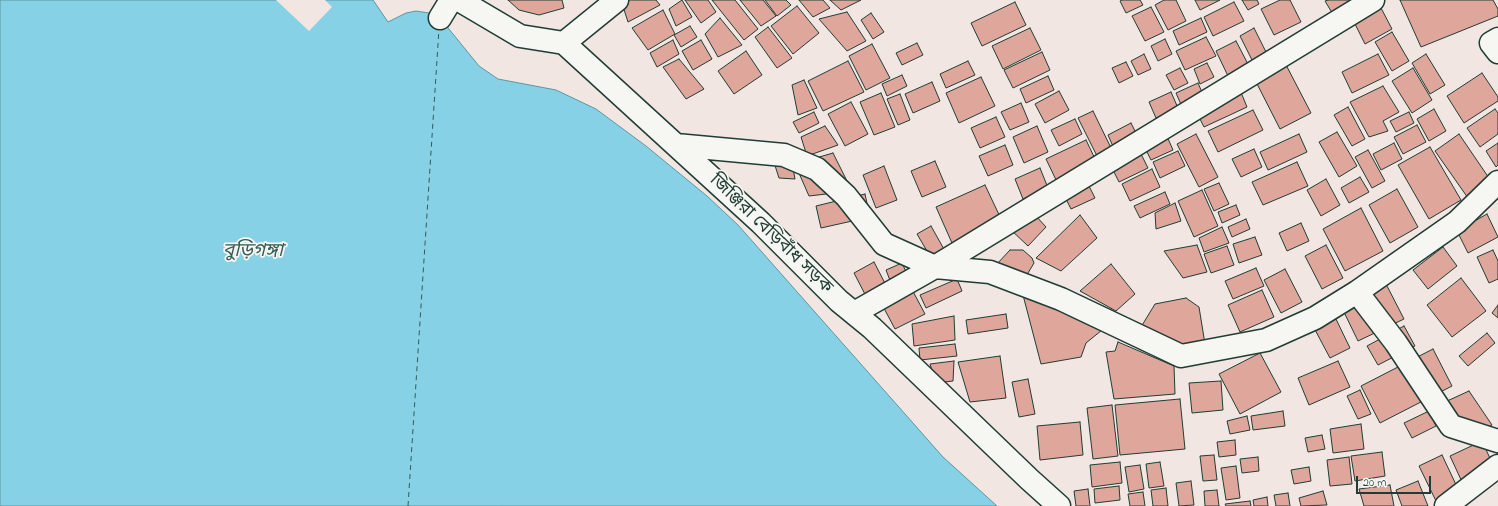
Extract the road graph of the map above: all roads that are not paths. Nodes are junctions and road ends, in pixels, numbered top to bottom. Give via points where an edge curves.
1 (451, 0) edge
2 (459, 0) edge
3 (617, 0) edge
4 (1373, 0) edge
5 (440, 18) dead end
6 (1498, 39) edge
7 (564, 43) junction
8 (1498, 52) edge
9 (676, 145) junction
10 (1498, 182) edge
11 (936, 267) junction
12 (1357, 292) junction
13 (854, 313) junction
14 (1498, 441) edge
15 (1498, 466) edge
16 (1059, 506) edge
17 (1446, 506) edge

1 - 5 street
2 - 7 street via 520,36
3 - 7 street
4 - 11 street
6 - 8 street via 1491,43
7 - 9 street, জিঞ্জিরা বেড়িবাঁধ সড়ক
9 - 11 street via 784,155 817,169 846,196 884,244
9 - 13 street, জিঞ্জিরা বেড়িবাঁধ সড়ক
10 - 12 street via 1457,222
11 - 12 street via 990,272 1061,299 1182,356 1266,340 1315,318
11 - 13 street
12 - 14 street via 1396,343 1451,426
13 - 16 street, জিঞ্জিরা বেড়িবাঁধ সড়ক
15 - 17 street

